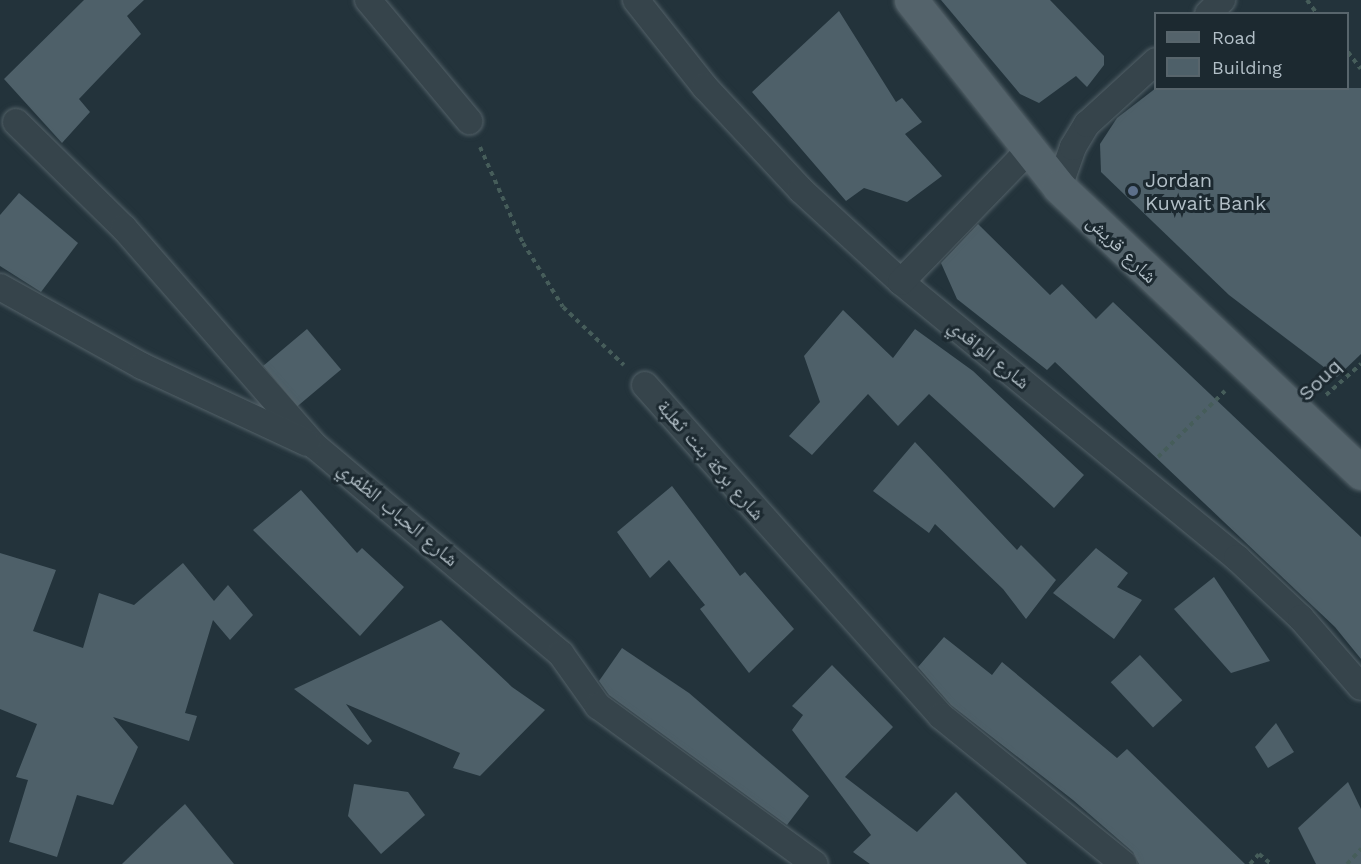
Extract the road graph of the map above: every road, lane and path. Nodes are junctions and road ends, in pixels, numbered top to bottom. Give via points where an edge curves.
1 (368, 0) edge
2 (636, 0) edge
3 (911, 0) edge
4 (1222, 0) edge
5 (1210, 12) edge
6 (1349, 54) edge
7 (1154, 62) edge
8 (1361, 69) edge
9 (469, 121) joint
10 (16, 122) dead end
11 (1029, 150) junction
12 (1059, 187) junction
13 (901, 282) junction
14 (0, 287) edge
15 (1361, 364) edge
16 (1247, 369) junction
17 (645, 385) joint
18 (1301, 419) junction
19 (315, 446) junction
20 (1361, 473) edge
21 (1138, 477) junction
22 (1361, 687) edge
23 (1361, 849) edge
24 (815, 864) edge
25 (1124, 864) edge
26 (1250, 864) edge
27 (1271, 864) edge
28 (1347, 864) edge

1 - 9 street
2 - 13 street, شارع الواقدي via 705,87 801,190
3 - 11 main road, شارع قريش
4 - 5 street
6 - 8 path
7 - 12 street via 1088,124 1073,147
9 - 17 path, شارع بركة بنت ثعلبة via 523,243 563,307
10 - 19 street, شارع الحباب الظفري via 124,228
11 - 12 main road, شارع قريش
11 - 13 street
12 - 16 main road, شارع قريش
13 - 21 street, شارع الواقدي
14 - 19 street via 142,366
15 - 18 path, Souq
16 - 18 main road, شارع قريش
16 - 21 path
17 - 25 street, شارع بركة بنت ثعلبة via 941,716
18 - 20 main road, شارع قريش
19 - 24 street, شارع الحباب الظفري via 561,654 598,706
21 - 22 street, شارع الواقدي via 1260,579
23 - 28 path
26 - 27 path via 1259,854

